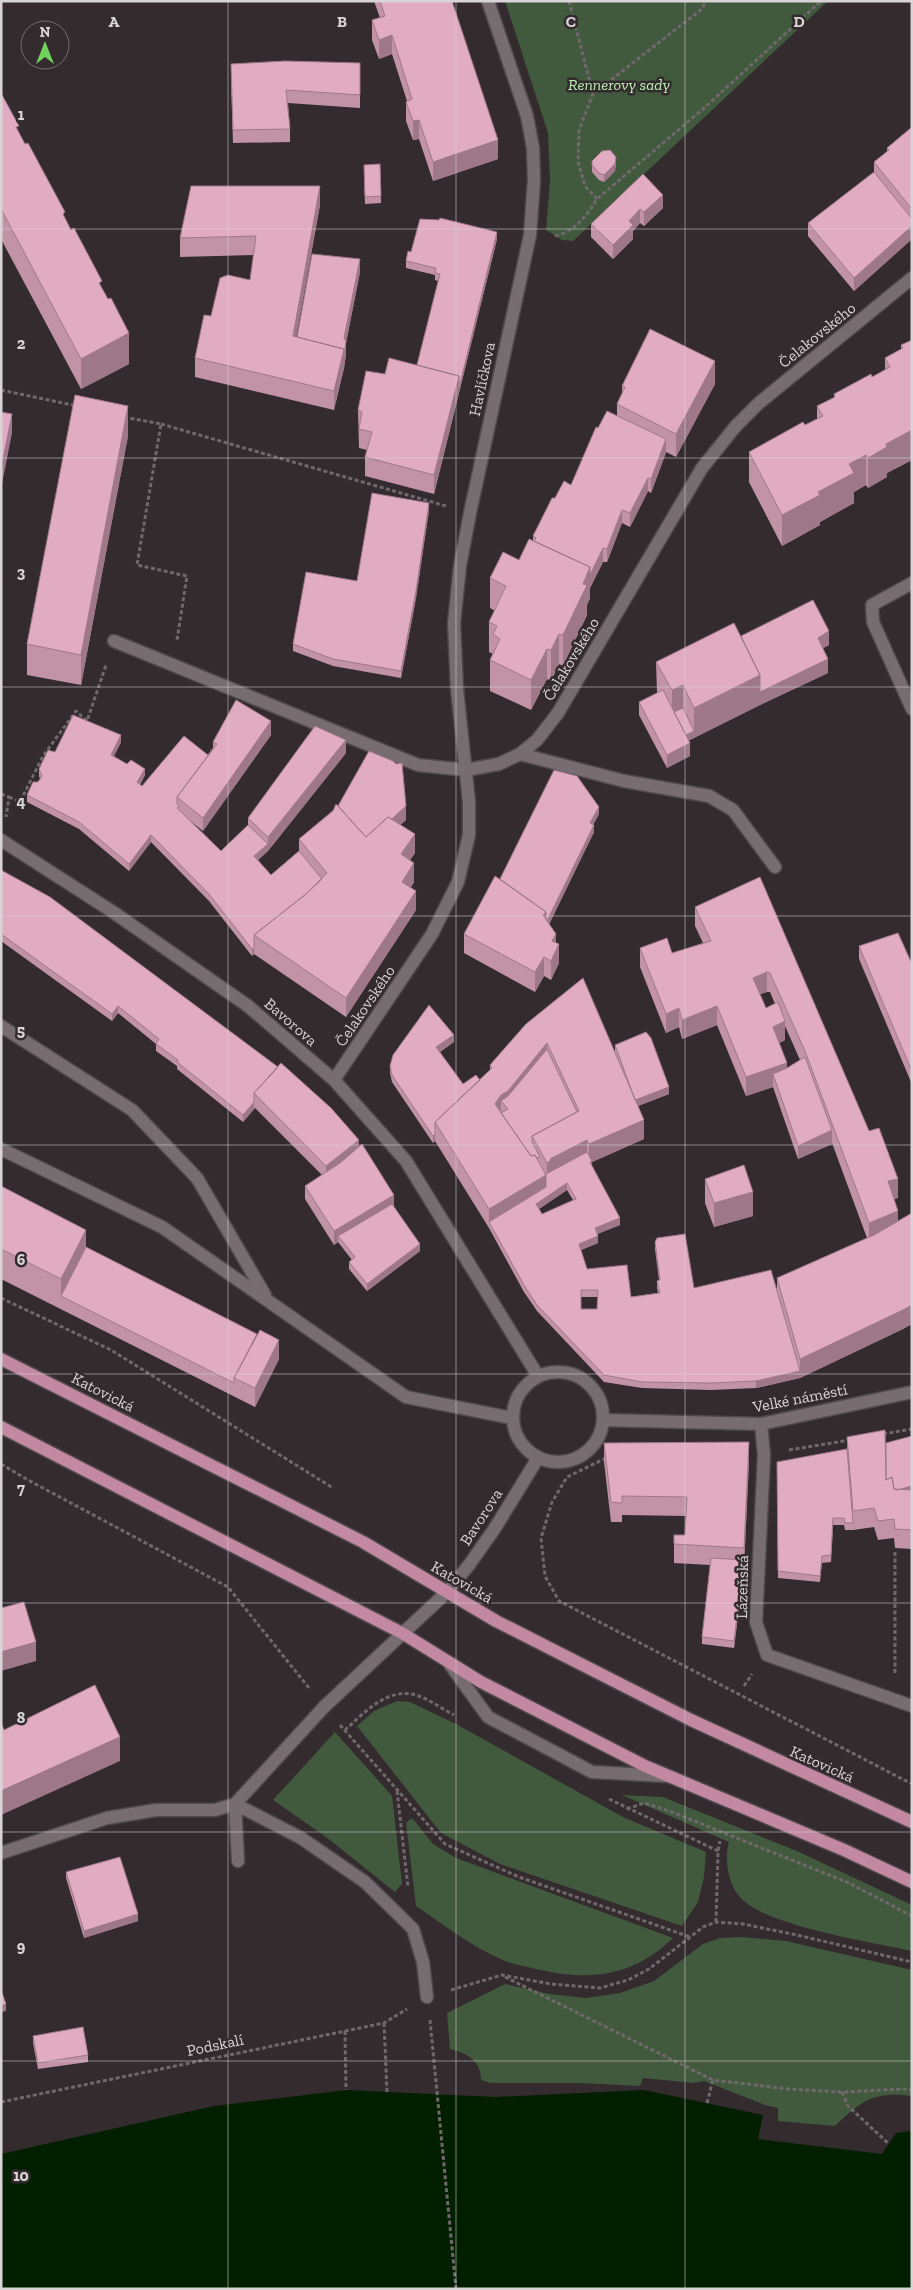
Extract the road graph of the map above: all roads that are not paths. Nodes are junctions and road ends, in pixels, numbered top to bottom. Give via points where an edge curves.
1 (488, 1) edge
2 (912, 278) edge
3 (912, 583) edge
4 (114, 641) road end
5 (912, 709) edge
6 (520, 754) junction
7 (466, 770) junction
8 (1, 840) edge
9 (775, 867) dead end
10 (1, 1026) edge
11 (334, 1080) junction
12 (1, 1149) edge
13 (267, 1300) junction
14 (1, 1359) edge
15 (538, 1376) junction
16 (912, 1392) edge
17 (512, 1418) junction
18 (603, 1420) junction
19 (762, 1424) junction
20 (1, 1427) edge
21 (538, 1458) junction
22 (447, 1592) junction
23 (402, 1633) junction
24 (448, 1661) junction
25 (912, 1706) edge
26 (667, 1776) junction
27 (235, 1804) junction
28 (912, 1822) edge
29 (1, 1853) edge
30 (238, 1861) dead end
31 (912, 1882) edge
32 (428, 1997) road end

1 - 7 street, Havlíčkova via 527,116 534,180 530,235 460,566 454,623
2 - 6 street, Čelakovského via 759,403 734,428 702,468 558,713 537,740
3 - 5 street via 872,605 873,622
4 - 7 street via 418,765
6 - 7 street, Čelakovského via 499,764
6 - 9 street via 624,781 709,796 733,810
7 - 11 street, Čelakovského via 469,835 458,882 432,934
8 - 11 street, Bavorova via 113,912 248,1006
10 - 13 street via 132,1110 197,1178
11 - 15 street, Bavorova via 406,1161
12 - 13 street via 162,1227
13 - 17 street via 406,1397
14 - 22 main road, Katovická via 363,1542
15 - 17 street via 519,1393
15 - 18 street via 556,1371 575,1375 591,1386 601,1402
16 - 19 street, Velké náměstí
17 - 21 street via 520,1442
18 - 19 street, Velké náměstí
18 - 21 street via 600,1434 581,1456 567,1462
19 - 25 street, Lázeňská via 764,1455 756,1622 767,1655
20 - 23 main road
21 - 22 street, Bavorova via 495,1528
22 - 23 street, Bavorova
22 - 28 main road, Katovická via 496,1621 691,1720
23 - 24 main road
23 - 27 street, Bavorova via 324,1707
24 - 26 main road via 481,1682
24 - 26 street via 488,1717 592,1772
26 - 31 main road
27 - 29 street via 215,1810 156,1810 107,1818
27 - 30 street
27 - 32 street via 300,1838 365,1882 413,1929 423,1962

